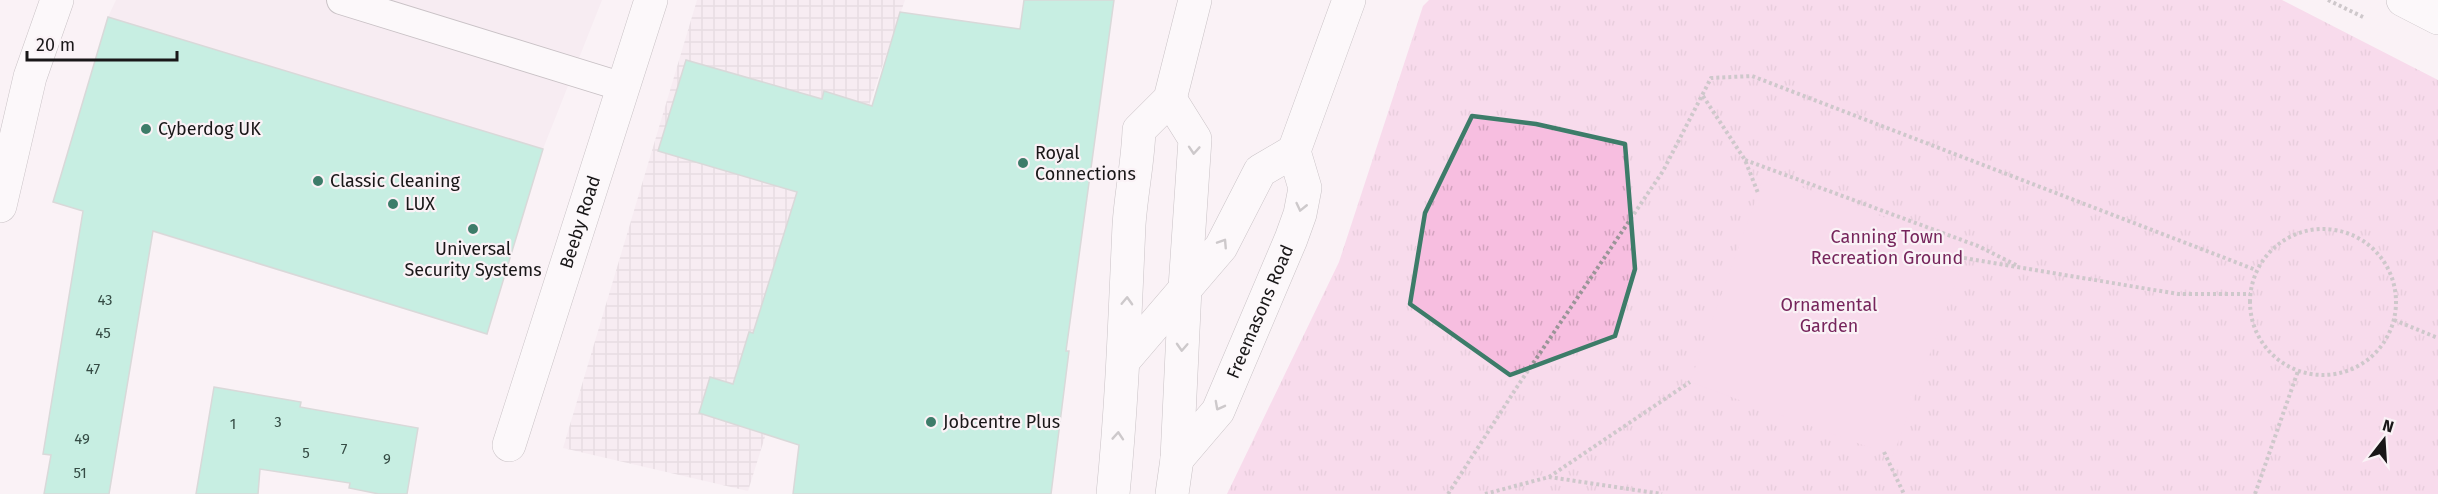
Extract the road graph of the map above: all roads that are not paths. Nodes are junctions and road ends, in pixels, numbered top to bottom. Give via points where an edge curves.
1 (57, 0) edge
2 (341, 0) edge
3 (651, 0) edge
4 (1195, 0) edge
5 (1349, 0) edge
6 (2403, 0) edge
7 (2438, 18) edge
8 (623, 87) junction
9 (1170, 99) junction
10 (1294, 150) junction
11 (0, 206) edge
12 (1185, 288) junction
13 (1125, 359) junction
14 (509, 445) dead end
15 (1177, 459) junction
16 (1113, 494) edge
17 (1172, 494) edge

1 - 11 main road via 30,77
2 - 8 lane
3 - 8 main road, Beeby Road
4 - 9 main road
5 - 10 main road
6 - 7 main road
8 - 14 main road, Beeby Road
9 -> 12 main road via 1195,139
13 -> 9 main road via 1130,222 1139,130
12 -> 10 main road via 1221,247 1260,171
10 -> 15 main road, Freemasons Road via 1305,188 1297,222 1218,411
12 - 13 main road
12 -> 15 main road
16 -> 13 main road
15 - 17 main road

